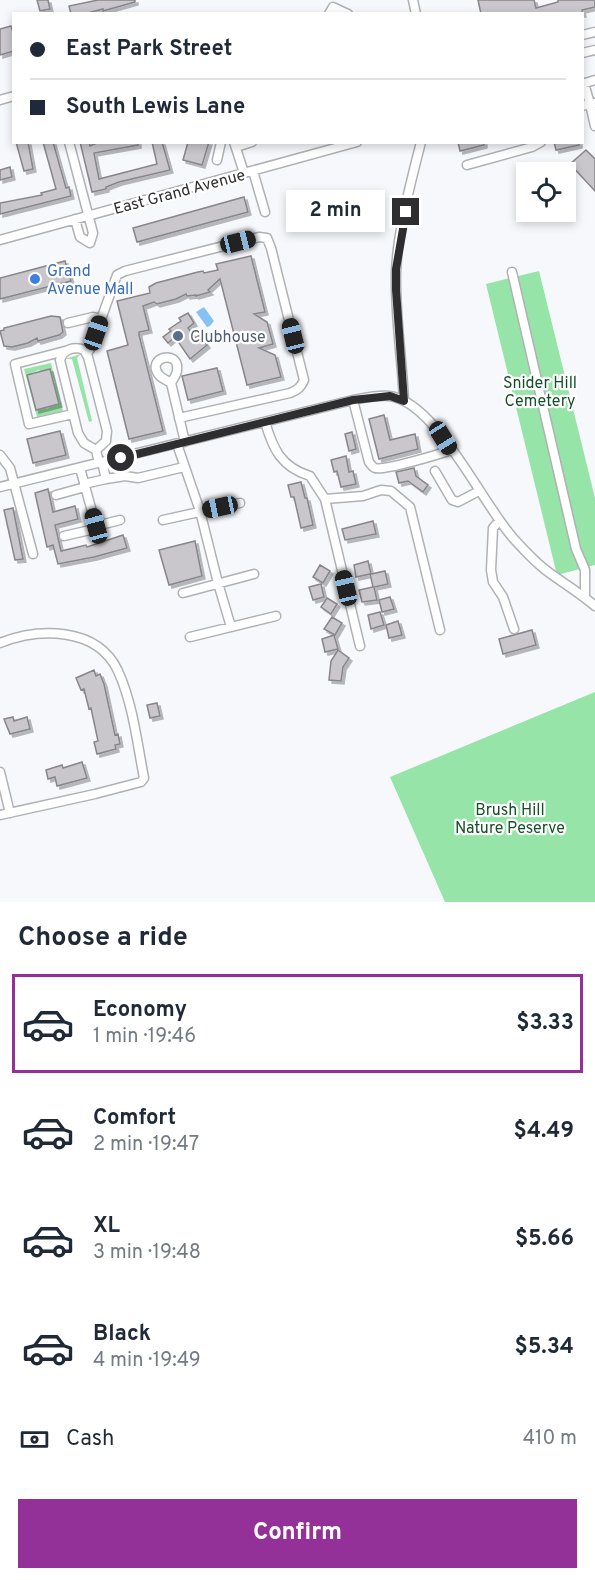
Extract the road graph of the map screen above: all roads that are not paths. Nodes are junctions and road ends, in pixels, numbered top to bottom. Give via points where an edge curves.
1 (329, 12) edge
2 (344, 12) edge
3 (584, 86) edge
4 (589, 104) edge
5 (595, 126) edge
6 (70, 144) edge
7 (221, 144) edge
8 (350, 144) edge
9 (421, 144) edge
10 (537, 144) edge
11 (235, 145) edge
12 (217, 160) dead end
13 (467, 165) dead end
14 (254, 171) junction
15 (244, 174) junction
16 (265, 212) dead end
17 (88, 216) junction
18 (75, 219) junction
19 (0, 240) edge
20 (512, 272) dead end
21 (101, 319) junction
22 (68, 323) dead end
23 (65, 351) junction
24 (87, 354) junction
25 (171, 383) dead end
26 (353, 400) junction
27 (404, 401) junction
28 (73, 414) junction
29 (179, 418) junction
30 (265, 422) junction
31 (181, 443) junction
32 (96, 450) junction
33 (451, 450) junction
34 (0, 455) edge
35 (101, 462) junction
36 (184, 467) junction
37 (80, 468) junction
38 (435, 471) dead end
39 (106, 479) junction
40 (14, 484) junction
41 (85, 486) junction
42 (0, 487) edge
43 (480, 491) junction
44 (56, 495) dead end
45 (325, 499) junction
46 (240, 503) dead end
47 (200, 512) junction
48 (120, 520) dead end
49 (163, 520) dead end
50 (499, 521) junction
51 (96, 526) junction
52 (64, 536) dead end
53 (33, 554) dead end
54 (254, 573) dead end
55 (218, 583) junction
56 (183, 593) dead end
57 (585, 598) junction
58 (595, 606) edge
59 (276, 616) dead end
60 (231, 627) junction
61 (514, 629) dead end
62 (440, 630) dead end
63 (190, 637) dead end
64 (0, 643) edge
65 (360, 646) dead end
66 (0, 772) edge
67 (10, 813) junction
68 (0, 815) edge

1 - 2 street via 333,7
3 - 4 street
4 - 5 street
6 - 17 street
7 - 12 street
8 - 14 street, East Grand Avenue
9 - 27 street via 396,269
10 - 13 street
11 - 15 street
14 - 15 street, East Grand Avenue
14 - 16 street
15 - 17 street, East Grand Avenue
17 - 18 street, East Grand Avenue
17 - 18 street via 93,233 90,243 80,237
18 - 19 street, East Grand Avenue
20 - 57 street via 576,549 585,570
21 - 22 street
21 - 24 street
21 - 29 street via 117,275 125,271 267,238 304,380 302,386 290,393
23 - 24 street via 80,348
23 - 28 street via 60,360
23 - 28 street via 15,364 29,424
24 - 32 street via 107,434 106,441
25 - 29 street
26 - 27 street via 390,396
26 - 30 street
26 - 33 street via 373,467
27 - 33 street via 434,424
28 - 32 street via 81,439
29 - 31 street
30 - 31 street
30 - 45 street via 272,445 282,459 296,472 310,476
31 - 35 street
31 - 36 street
32 - 35 street
33 - 43 street
34 - 40 street via 10,468
35 - 37 street
35 - 39 street
36 - 39 street via 138,478
36 - 47 street
37 - 40 street
37 - 41 street
38 - 43 street via 452,500 458,502
39 - 41 street
40 - 42 street
40 - 53 street
41 - 44 street
41 - 51 street
43 - 50 street
45 - 62 street via 363,496 381,490 391,491 410,507
45 - 65 street
46 - 47 street
47 - 49 street
47 - 55 street
48 - 51 street
50 - 57 street via 545,570
50 - 61 street via 493,528 491,570
51 - 52 street
54 - 55 street
55 - 56 street
55 - 60 street
57 - 58 street
59 - 60 street
60 - 63 street
64 - 67 street via 47,632 84,640 100,649 117,669 125,692 144,778 141,782
66 - 67 street
67 - 68 street

